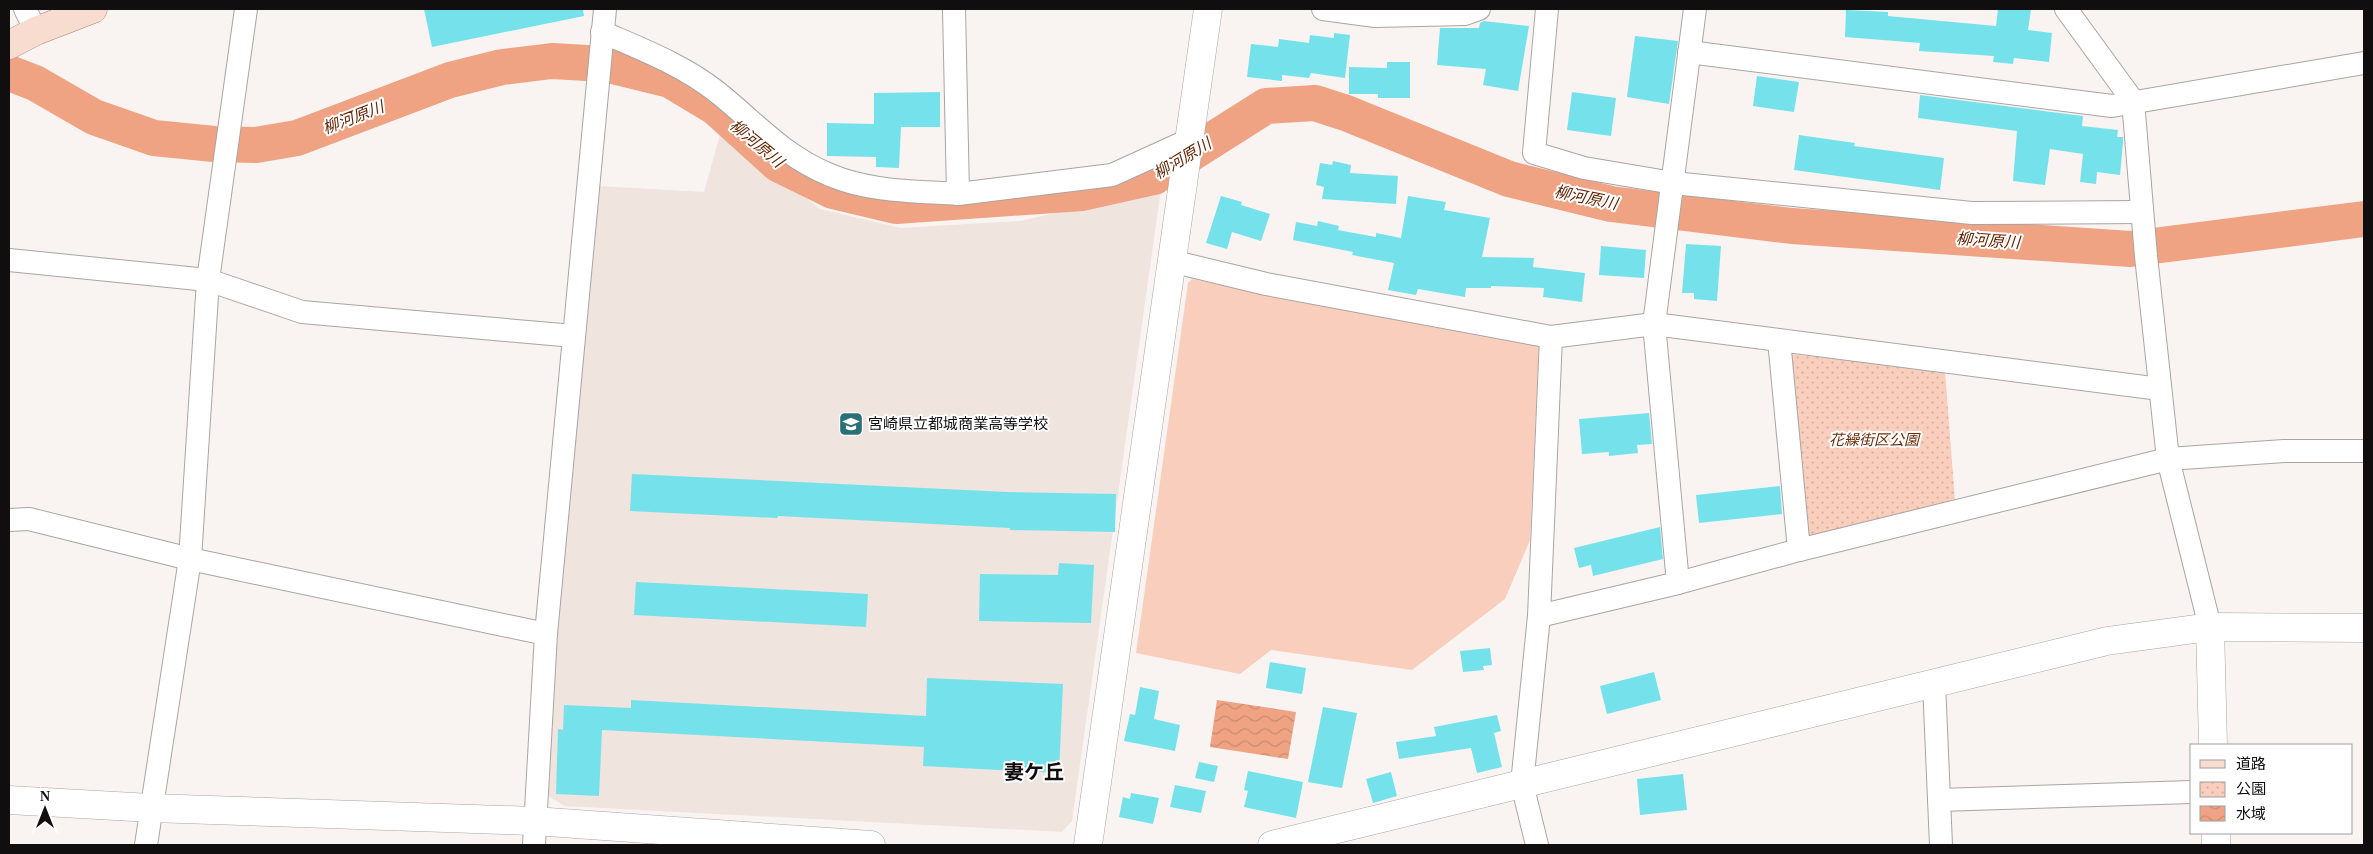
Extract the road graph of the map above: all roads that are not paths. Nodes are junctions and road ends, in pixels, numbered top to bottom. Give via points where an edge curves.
1 (93, 9) edge
2 (246, 9) edge
3 (605, 9) edge
4 (954, 9) edge
5 (1208, 9) edge
6 (1323, 9) edge
7 (1479, 9) edge
8 (1547, 9) edge
9 (1696, 9) edge
10 (2066, 9) edge
11 (31, 20) edge
12 (601, 41) junction
13 (9, 45) edge
14 (1689, 52) junction
15 (2364, 63) edge
16 (2133, 101) junction
17 (1189, 140) junction
18 (1672, 187) junction
19 (958, 194) junction
20 (2142, 218) junction
21 (9, 260) edge
22 (1171, 261) junction
23 (208, 280) junction
24 (1654, 324) junction
25 (574, 336) junction
26 (1551, 337) junction
27 (1779, 340) junction
28 (2160, 389) junction
29 (2364, 451) edge
30 (2168, 459) junction
31 (9, 520) edge
32 (1799, 550) junction
33 (190, 560) junction
34 (1678, 583) junction
35 (1539, 616) junction
36 (2210, 627) junction
37 (2364, 628) edge
38 (546, 634) junction
39 (1934, 683) junction
40 (2213, 744) edge
41 (1522, 784) junction
42 (2190, 792) edge
43 (9, 800) edge
44 (1939, 800) junction
45 (151, 808) junction
46 (534, 833) edge
47 (146, 845) edge
48 (870, 845) edge
49 (1088, 845) edge
50 (1272, 845) edge
51 (1537, 845) edge
52 (1941, 845) edge

1 - 11 main road
2 - 23 street
3 - 12 street
4 - 19 street
5 - 17 street
6 - 7 street via 1375,16 1465,14
8 - 18 street via 1534,154
9 - 14 street
10 - 16 street
11 - 13 main road
12 - 19 street via 658,56 716,91 788,154 831,176 873,188
12 - 25 street
14 - 16 street via 2112,106
14 - 18 street
15 - 16 street
16 - 20 street
17 - 19 street via 1112,175
17 - 22 street
18 - 20 street via 1972,213
18 - 24 street
20 - 28 street
21 - 23 street
22 - 26 street via 1266,284
22 - 49 street
23 - 25 street via 302,312
23 - 33 street
24 - 26 street
24 - 27 street
24 - 34 street
25 - 38 street
26 - 35 street
27 - 28 street
27 - 32 street
28 - 30 street
29 - 30 street via 2284,451
30 - 32 street
30 - 36 street
31 - 33 street via 29,519
32 - 34 street
33 - 38 street
33 - 45 street
34 - 35 street
35 - 41 street
36 - 37 street
36 - 39 street via 2108,641
36 - 40 street
38 - 46 street
39 - 41 street
39 - 44 street
41 - 50 street
41 - 51 street
42 - 44 street
43 - 45 street
44 - 52 street
45 - 46 street
45 - 47 street
46 - 48 street

